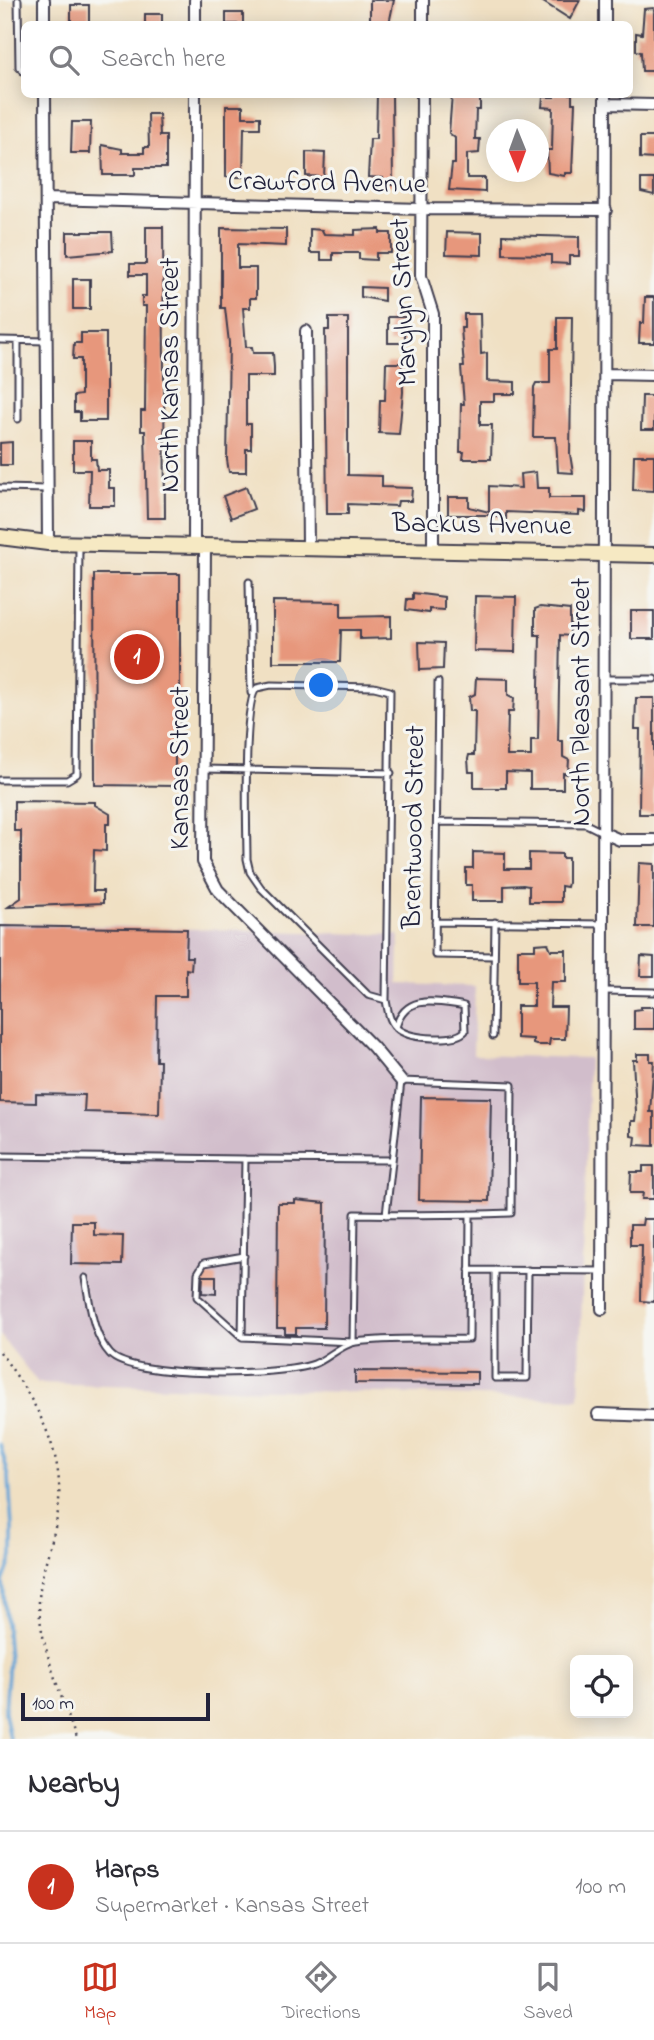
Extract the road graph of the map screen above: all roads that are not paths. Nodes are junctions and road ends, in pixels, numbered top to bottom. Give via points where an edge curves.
1 (19, 0) edge
2 (44, 0) edge
3 (195, 0) edge
4 (423, 0) edge
5 (605, 0) edge
6 (44, 21) edge
7 (195, 21) edge
8 (423, 21) edge
9 (605, 21) edge
10 (21, 69) edge
11 (45, 98) edge
12 (195, 98) edge
13 (422, 98) edge
14 (605, 99) edge
15 (654, 105) edge
16 (46, 199) junction
17 (195, 204) junction
18 (422, 209) junction
19 (606, 210) junction
20 (306, 331) dead end
21 (0, 341) edge
22 (18, 341) junction
23 (47, 341) junction
24 (607, 374) junction
25 (654, 375) edge
26 (18, 419) dead end
27 (0, 488) edge
28 (48, 489) junction
29 (0, 537) edge
30 (48, 543) junction
31 (79, 544) junction
32 (200, 545) junction
33 (308, 547) junction
34 (433, 549) junction
35 (604, 554) junction
36 (654, 555) edge
37 (249, 582) dead end
38 (604, 679) junction
39 (654, 680) edge
40 (438, 682) dead end
41 (251, 693) junction
42 (204, 769) junction
43 (247, 770) junction
44 (391, 773) junction
45 (0, 780) edge
46 (437, 822) junction
47 (604, 832) junction
48 (654, 840) edge
49 (435, 922) junction
50 (495, 922) junction
51 (604, 924) junction
52 (494, 956) junction
53 (605, 991) junction
54 (654, 992) edge
55 (386, 1000) junction
56 (396, 1027) junction
57 (493, 1036) dead end
58 (401, 1081) junction
59 (0, 1156) edge
60 (245, 1158) junction
61 (390, 1160) junction
62 (470, 1214) junction
63 (386, 1215) junction
64 (244, 1256) junction
65 (470, 1270) junction
66 (495, 1270) junction
67 (528, 1270) junction
68 (603, 1271) junction
69 (85, 1278) dead end
70 (603, 1309) dead end
71 (242, 1338) junction
72 (353, 1342) junction
73 (598, 1414) dead end
74 (654, 1416) edge

1 - 10 lane
2 - 6 street
3 - 7 street
4 - 8 street
5 - 9 street
11 - 16 street
12 - 17 street
13 - 18 street, Marylyn Street
14 - 15 street
14 - 19 street, North Pleasant Street
16 - 17 street, Crawford Avenue
16 - 23 street
17 - 18 street, Crawford Avenue
17 - 32 street, North Kansas Street
18 - 19 street, Crawford Avenue
18 - 34 street, Marylyn Street via 421,276 433,314
19 - 24 street, North Pleasant Street
20 - 33 street
21 - 22 lane
22 - 23 lane
22 - 26 lane
23 - 28 street
24 - 25 street
24 - 35 street, North Pleasant Street
27 - 28 lane
28 - 30 street
29 - 30 street, Backus Avenue
30 - 31 street, Backus Avenue
31 - 32 street, Backus Avenue
31 - 45 lane via 77,774 67,780
32 - 33 street, Backus Avenue
32 - 42 street, Kansas Street
33 - 34 street, Backus Avenue
34 - 35 street, Backus Avenue
35 - 36 street, Backus Avenue
35 - 38 street, North Pleasant Street
37 - 41 lane
38 - 39 lane
38 - 47 street, North Pleasant Street
40 - 46 lane, Brentwood Street
41 - 43 lane
41 - 44 lane via 262,686 387,688 391,696
42 - 43 lane
42 - 58 street, Kansas Street via 203,862 209,876
43 - 44 lane
43 - 55 lane via 247,859 255,881 368,996
44 - 55 lane
46 - 47 lane via 586,824
46 - 49 lane, Brentwood Street
47 - 48 street via 620,840
47 - 51 street, North Pleasant Street
49 - 50 lane
49 - 52 lane, Brentwood Street via 435,955
50 - 51 lane
50 - 52 lane
51 - 53 street, North Pleasant Street
52 - 57 lane
53 - 54 lane
53 - 68 street, North Pleasant Street
55 - 56 lane
56 - 56 lane via 407,1034 457,1037 465,1031 466,1009 444,1003 408,1005
58 - 61 lane
58 - 62 lane via 512,1085 511,1213
59 - 60 lane
60 - 61 lane
60 - 64 lane
61 - 63 lane
62 - 63 lane
62 - 65 lane
63 - 72 lane via 355,1214
64 - 71 lane
64 - 71 lane via 204,1263 198,1273 197,1297
65 - 66 lane
65 - 72 lane via 469,1339
66 - 67 lane
66 - 67 lane via 495,1378 527,1378
67 - 68 lane
68 - 70 street, North Pleasant Street
69 - 72 lane via 94,1326 110,1354 130,1366 263,1372 314,1365
71 - 72 lane
73 - 74 street

